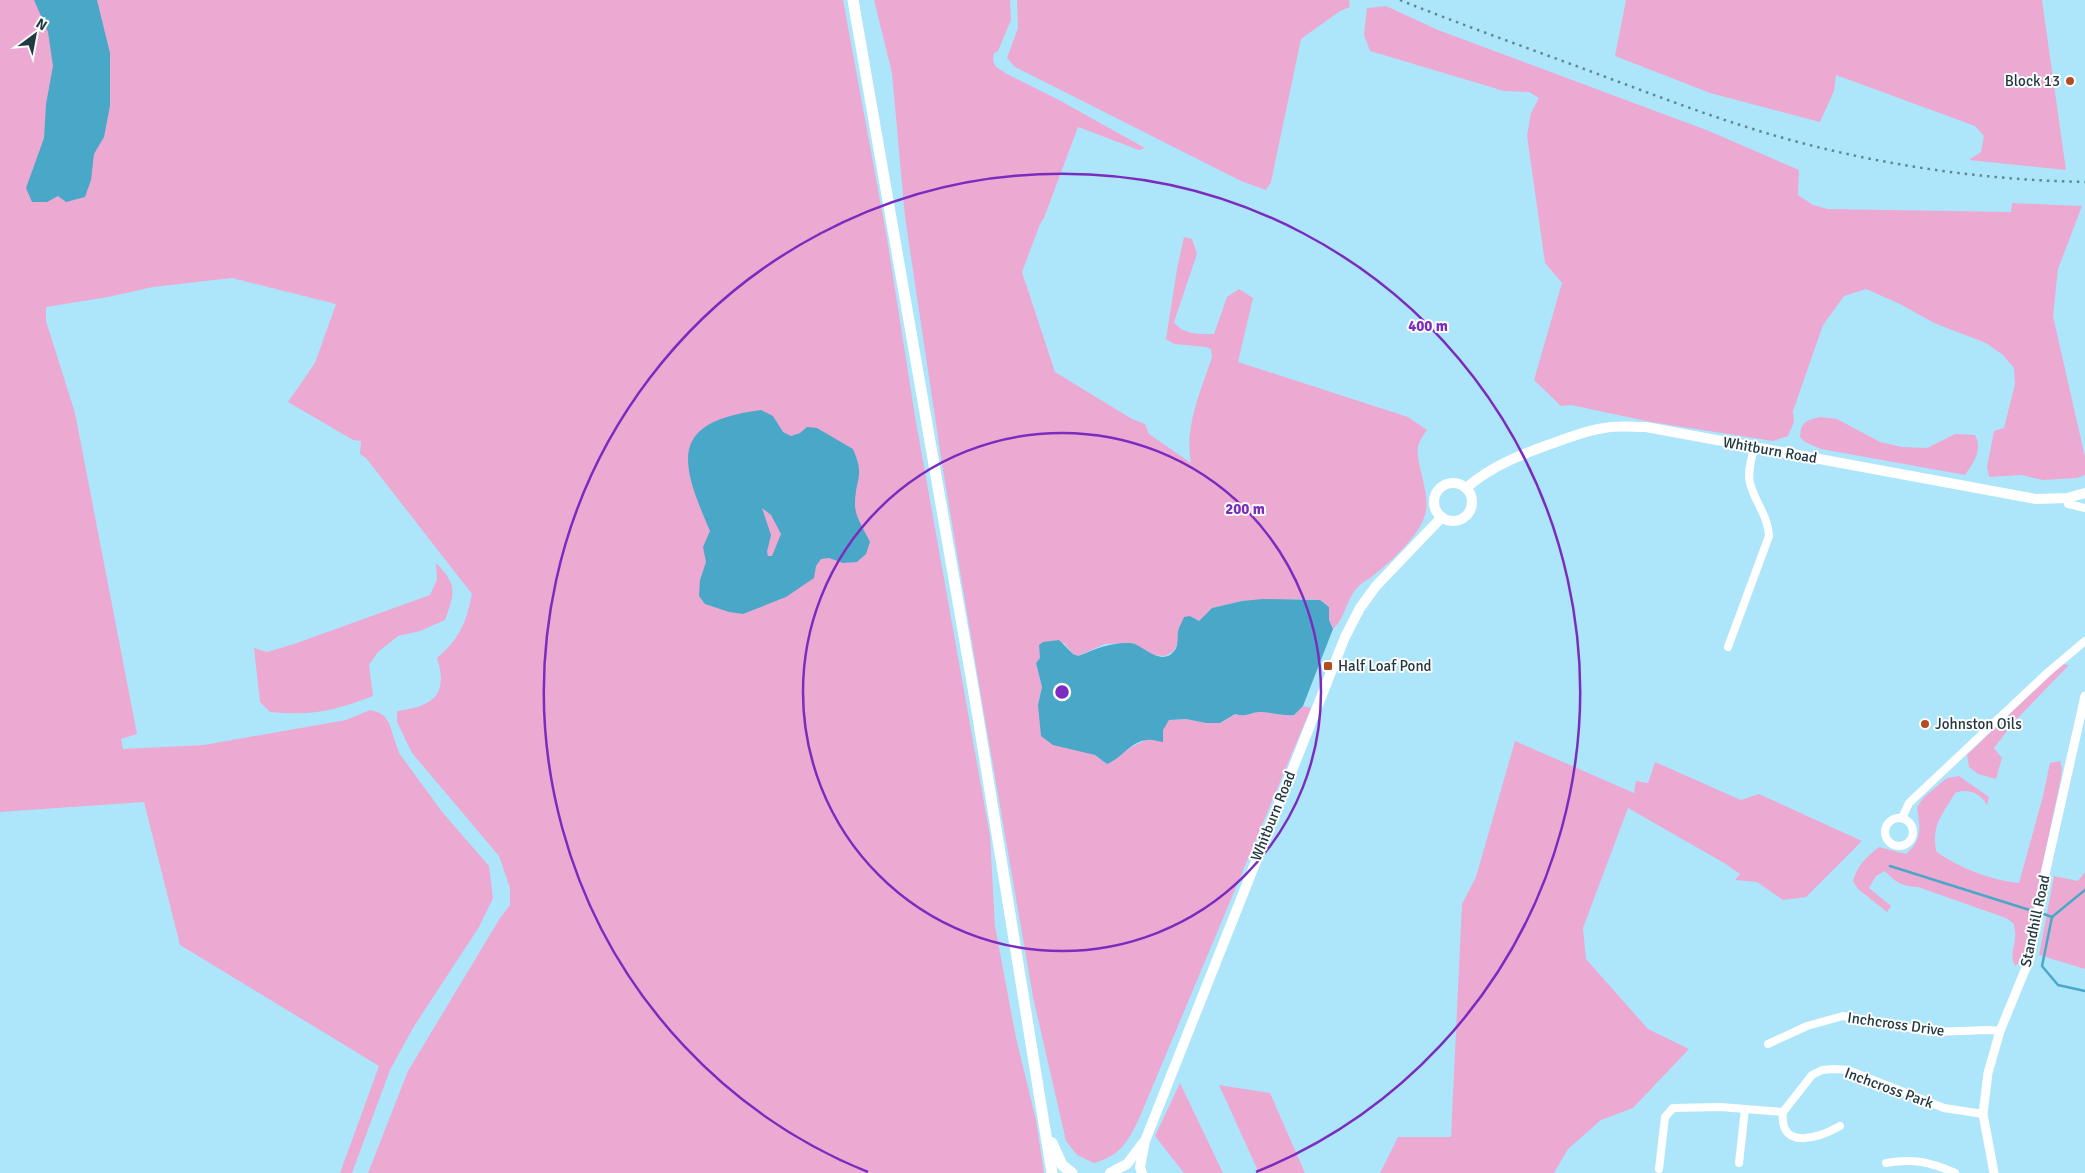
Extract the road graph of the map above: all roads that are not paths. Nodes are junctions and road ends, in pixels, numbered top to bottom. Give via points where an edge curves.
1 (853, 0) edge
2 (1754, 447) junction
3 (1466, 488) junction
4 (2085, 493) edge
5 (2067, 498) junction
6 (2085, 508) edge
7 (1442, 517) junction
8 (2085, 641) edge
9 (1728, 647) dead end
10 (2085, 696) edge
11 (1902, 818) dead end
12 (2000, 1031) junction
13 (1768, 1044) dead end
14 (1745, 1109) junction
15 (1783, 1112) junction
16 (1983, 1114) junction
17 (1046, 1125) junction
18 (1840, 1126) dead end
19 (1145, 1140) junction
20 (1739, 1163) dead end
21 (1886, 1163) dead end
22 (1659, 1169) dead end
23 (1052, 1173) edge
24 (1072, 1173) edge
25 (1110, 1173) edge
26 (1142, 1173) edge
27 (1955, 1173) edge
28 (1994, 1173) edge

1 - 17 main road
2 - 3 main road, Whitburn Road via 1646,427 1605,428 1504,462
2 - 5 main road, Whitburn Road via 2036,499
2 - 9 street via 1750,483 1768,523 1769,536
3 - 7 main road via 1472,501 1469,512 1457,520
3 - 7 main road via 1452,483 1440,487 1434,500
4 - 5 main road, Whitburn Road
5 - 6 street via 2068,504
7 - 19 main road, Whitburn Road via 1376,586 1344,637
8 - 11 street via 1909,804
10 - 12 street, Standhill Road via 2045,874 2030,958
12 - 13 street, Inchcross Drive via 1932,1032 1843,1016 1807,1026
12 - 16 street, Standhill Road via 1988,1073
14 - 15 street
14 - 20 street
14 - 22 street via 1673,1108 1665,1117
15 - 16 street, Inchcross Park via 1812,1075 1834,1069 1848,1070 1944,1108
15 - 18 street via 1784,1129 1792,1136 1804,1139 1822,1136
16 - 28 street, Standhill Road
17 - 23 main road
17 - 24 main road via 1062,1165
19 - 25 main road, Whitburn Road via 1127,1164
19 - 26 main road, Whitburn Road via 1140,1167
21 - 27 street via 1922,1162

